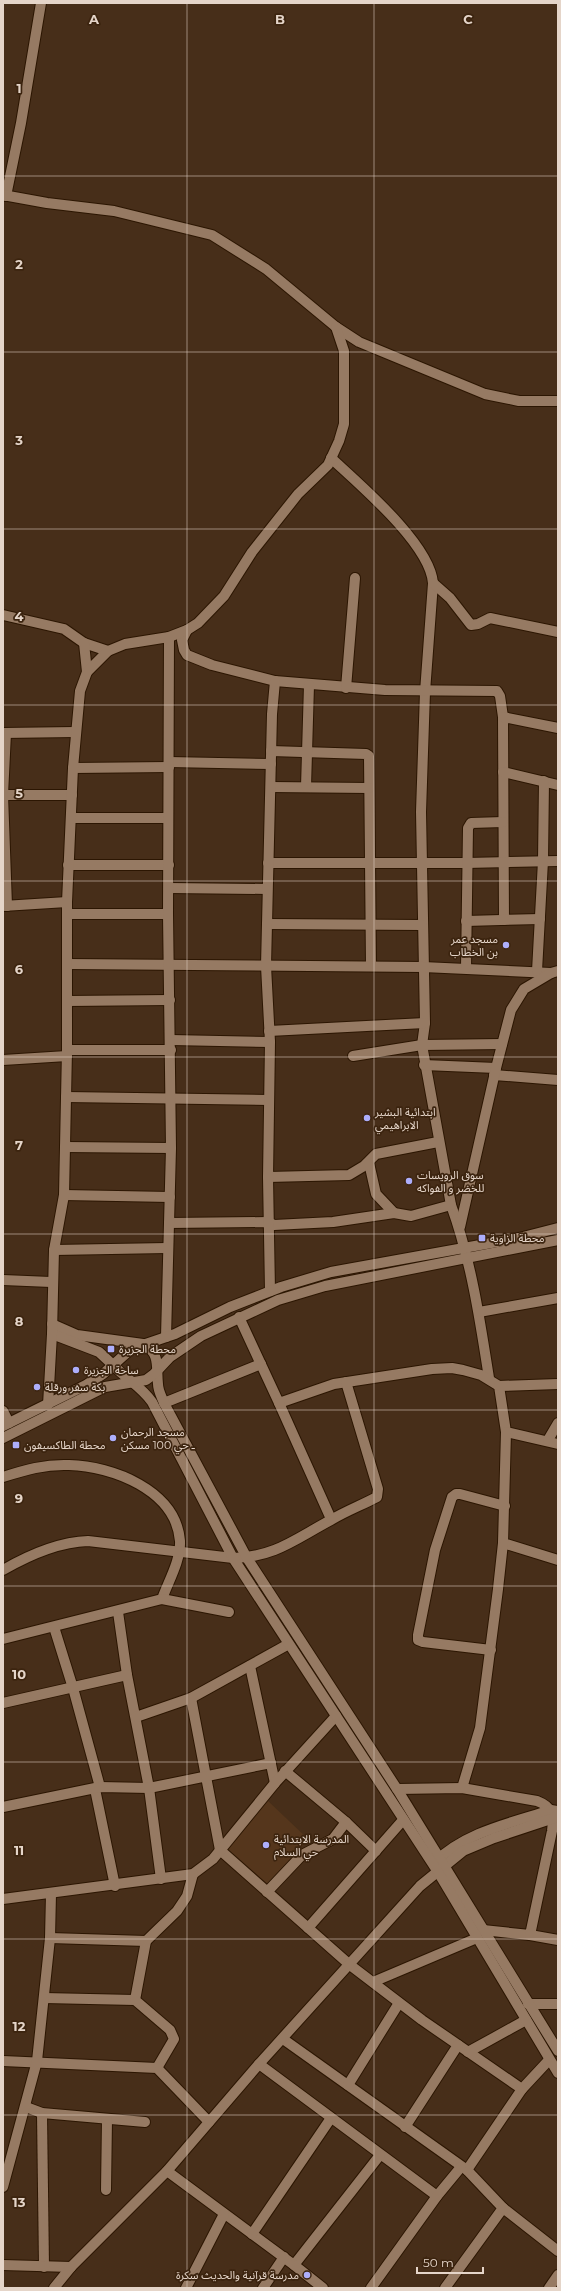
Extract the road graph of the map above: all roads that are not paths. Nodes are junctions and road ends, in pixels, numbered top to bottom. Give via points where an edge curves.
1 (41, 3) edge
2 (4, 195) edge
3 (336, 327) junction
4 (359, 342) junction
5 (344, 351) junction
6 (558, 401) edge
7 (331, 458) junction
8 (355, 578) dead end
9 (433, 583) junction
10 (3, 615) edge
11 (187, 630) junction
12 (558, 632) edge
13 (169, 637) junction
14 (84, 643) junction
15 (108, 651) junction
16 (87, 672) junction
17 (275, 681) junction
18 (309, 685) junction
19 (346, 688) junction
20 (425, 692) junction
21 (503, 717) junction
22 (558, 728) edge
23 (76, 732) junction
24 (4, 733) edge
25 (271, 751) junction
26 (307, 752) junction
27 (271, 764) junction
28 (169, 765) junction
29 (73, 768) junction
30 (503, 772) junction
31 (544, 781) junction
32 (558, 785) edge
33 (3, 787) edge
34 (271, 787) junction
35 (306, 787) junction
36 (369, 788) junction
37 (3, 795) edge
38 (72, 795) junction
39 (71, 818) junction
40 (168, 818) junction
41 (503, 822) junction
42 (4, 847) edge
43 (558, 860) edge
44 (544, 861) junction
45 (504, 862) junction
46 (268, 863) junction
47 (369, 863) junction
48 (422, 863) junction
49 (466, 863) junction
50 (68, 865) junction
51 (169, 865) junction
52 (169, 888) junction
53 (267, 889) junction
54 (67, 902) junction
55 (5, 906) edge
56 (67, 914) junction
57 (168, 914) junction
58 (540, 919) junction
59 (504, 920) junction
60 (466, 921) junction
61 (267, 924) junction
62 (370, 925) junction
63 (422, 925) junction
64 (170, 963) junction
65 (67, 964) junction
66 (266, 966) junction
67 (371, 966) junction
68 (423, 967) junction
69 (466, 968) junction
70 (537, 971) junction
71 (554, 972) edge
72 (170, 1000) junction
73 (67, 1001) junction
74 (425, 1023) junction
75 (269, 1031) junction
76 (270, 1042) junction
77 (502, 1044) junction
78 (171, 1045) junction
79 (422, 1045) junction
80 (67, 1053) junction
81 (354, 1056) dead end
82 (3, 1060) edge
83 (424, 1065) junction
84 (495, 1071) junction
85 (558, 1080) edge
86 (66, 1097) junction
87 (170, 1098) junction
88 (269, 1100) junction
89 (438, 1142) junction
90 (65, 1146) junction
91 (171, 1148) junction
92 (368, 1162) junction
93 (268, 1177) junction
94 (64, 1195) junction
95 (170, 1197) junction
96 (451, 1205) junction
97 (394, 1213) junction
98 (268, 1222) junction
99 (169, 1223) junction
100 (460, 1228) junction
101 (558, 1228) edge
102 (558, 1240) edge
103 (167, 1248) junction
104 (464, 1248) junction
105 (54, 1250) junction
106 (466, 1259) junction
107 (362, 1266) junction
108 (364, 1278) junction
109 (3, 1280) edge
110 (51, 1282) junction
111 (272, 1290) junction
112 (558, 1298) edge
113 (278, 1300) junction
114 (479, 1312) junction
115 (239, 1317) junction
116 (52, 1329) junction
117 (166, 1337) junction
118 (143, 1344) junction
119 (113, 1364) junction
120 (261, 1364) junction
121 (158, 1371) junction
122 (489, 1378) junction
123 (132, 1382) junction
124 (346, 1382) junction
125 (558, 1384) edge
126 (499, 1386) junction
127 (164, 1403) junction
128 (279, 1403) junction
129 (48, 1404) junction
130 (3, 1411) edge
131 (6, 1424) edge
132 (558, 1424) edge
133 (178, 1427) junction
134 (167, 1432) junction
135 (506, 1432) junction
136 (3, 1438) edge
137 (548, 1440) junction
138 (558, 1444) edge
139 (3, 1477) edge
140 (505, 1506) junction
141 (331, 1519) junction
142 (504, 1543) junction
143 (180, 1551) junction
144 (233, 1558) junction
145 (247, 1558) junction
146 (558, 1560) edge
147 (3, 1570) edge
148 (162, 1599) junction
149 (118, 1612) junction
150 (229, 1612) dead end
151 (54, 1627) junction
152 (3, 1639) edge
153 (287, 1644) junction
154 (491, 1650) junction
155 (250, 1666) junction
156 (127, 1674) junction
157 (73, 1688) junction
158 (191, 1698) junction
159 (3, 1703) edge
160 (336, 1716) junction
161 (136, 1717) junction
162 (371, 1749) junction
163 (362, 1755) junction
164 (271, 1763) junction
165 (285, 1771) junction
166 (205, 1778) junction
167 (275, 1783) junction
168 (97, 1788) junction
169 (149, 1788) junction
170 (462, 1788) junction
171 (397, 1789) junction
172 (3, 1807) edge
173 (555, 1813) edge
174 (403, 1820) junction
175 (346, 1822) junction
176 (220, 1850) junction
177 (376, 1851) junction
178 (438, 1866) junction
179 (194, 1874) junction
180 (161, 1879) junction
181 (115, 1886) junction
182 (267, 1892) junction
183 (51, 1894) junction
184 (3, 1899) edge
185 (308, 1928) junction
186 (480, 1934) junction
187 (530, 1935) junction
188 (50, 1938) junction
189 (558, 1940) edge
190 (146, 1941) junction
191 (350, 1965) junction
192 (373, 1982) junction
193 (44, 1998) junction
194 (135, 2000) junction
195 (399, 2003) junction
196 (528, 2004) junction
197 (558, 2004) edge
198 (526, 2020) junction
199 (283, 2038) junction
200 (458, 2045) junction
201 (558, 2051) edge
202 (468, 2052) junction
203 (549, 2060) junction
204 (3, 2061) edge
205 (37, 2061) junction
206 (259, 2064) junction
207 (157, 2068) junction
208 (558, 2073) edge
209 (348, 2085) junction
210 (522, 2089) junction
211 (26, 2107) junction
212 (42, 2113) junction
213 (331, 2118) junction
214 (108, 2119) junction
215 (145, 2122) dead end
216 (209, 2122) junction
217 (405, 2126) junction
218 (380, 2154) junction
219 (464, 2168) junction
220 (168, 2171) junction
221 (3, 2187) edge
222 (106, 2190) dead end
223 (437, 2196) junction
224 (503, 2208) junction
225 (224, 2214) junction
226 (252, 2234) junction
227 (558, 2251) edge
228 (284, 2257) junction
229 (294, 2265) junction
230 (3, 2266) edge
231 (44, 2267) junction
232 (71, 2267) junction
233 (558, 2275) edge
234 (54, 2288) edge
235 (186, 2288) edge
236 (263, 2288) edge
237 (324, 2288) edge
238 (371, 2288) edge
239 (445, 2288) edge
240 (549, 2288) edge

1 - 2 street via 21,123
2 - 3 street via 46,204 114,211 212,235 266,269
3 - 4 street
3 - 5 street
4 - 5 street
4 - 6 street via 485,394 519,401
5 - 7 street via 344,424
7 - 9 street via 388,512 427,562
7 - 11 street via 328,465 298,494 252,552 219,602
8 - 19 street
9 - 12 street via 450,598 471,626 490,618
9 - 20 street
10 - 14 street via 64,629
11 - 13 street
11 - 17 street via 182,640 187,655 212,665
13 - 15 street via 125,644
13 - 28 street
14 - 15 street
14 - 16 street
15 - 16 street
16 - 23 street via 80,691
17 - 18 street
17 - 25 street
18 - 19 street
18 - 26 street
19 - 20 street
20 - 21 street via 494,690 500,696
20 - 48 street
21 - 22 street
21 - 30 street
23 - 24 street
23 - 29 street
24 - 33 street
25 - 26 street
25 - 27 street
26 - 35 street
26 - 36 street via 368,754
27 - 28 street
27 - 34 street
28 - 29 street
28 - 40 street
29 - 38 street
30 - 31 street
30 - 41 street
31 - 32 street
31 - 44 street
33 - 37 street
34 - 35 street
34 - 46 street
35 - 36 street
36 - 47 street
37 - 38 street
37 - 42 street
38 - 39 street
39 - 40 street
39 - 50 street
40 - 51 street
41 - 45 street
41 - 49 street via 469,825
42 - 55 street
43 - 44 street
44 - 45 street
44 - 58 street
45 - 49 street
45 - 59 street
46 - 47 street
46 - 53 street
47 - 48 street
47 - 62 street
48 - 49 street
48 - 63 street
49 - 60 street
50 - 51 street
50 - 54 street
51 - 52 street
52 - 53 street
52 - 57 street
53 - 61 street
54 - 55 street
54 - 56 street
56 - 57 street
56 - 65 street
57 - 64 street
58 - 59 street
58 - 70 street
59 - 60 street
60 - 69 street
61 - 62 street
61 - 66 street
62 - 63 street
62 - 67 street
63 - 68 street
64 - 65 street
64 - 66 street
64 - 72 street
65 - 73 street
66 - 67 street
66 - 75 street
67 - 68 street
68 - 69 street
68 - 74 street
69 - 70 street
70 - 71 street
71 - 77 street via 524,989 518,997
72 - 73 street
72 - 78 street
73 - 80 street
74 - 75 street
74 - 79 street
75 - 76 street
76 - 78 street
76 - 88 street
77 - 79 street
77 - 84 street
78 - 80 street
78 - 87 street
79 - 81 street
79 - 83 street
80 - 82 street
80 - 86 street
83 - 84 street
83 - 89 street
84 - 85 street
84 - 100 street
86 - 87 street
86 - 90 street
87 - 88 street
87 - 91 street
88 - 93 street
89 - 92 street via 376,1154
89 - 96 street
90 - 91 street
90 - 94 street
91 - 95 street
92 - 93 street via 350,1175
92 - 97 street via 376,1194
93 - 98 street
94 - 95 street
94 - 105 street
95 - 99 street
96 - 97 street via 411,1216
96 - 100 street
97 - 98 street via 333,1222 274,1225
98 - 99 street
98 - 111 street
99 - 103 street
100 - 104 street
101 - 104 street
102 - 106 street
103 - 105 street
103 - 117 street
104 - 106 street
104 - 107 street
105 - 110 street
106 - 108 street
106 - 114 street
107 - 108 street
107 - 111 street via 316,1276
108 - 113 street via 304,1291
109 - 110 street
110 - 116 street
111 - 113 street
111 - 117 street
112 - 114 street
113 - 115 street
114 - 122 street
115 - 120 street
115 - 121 street via 182,1349
116 - 118 street
116 - 119 street via 99,1352
116 - 129 street
117 - 118 street
118 - 119 street via 125,1353
118 - 121 street via 155,1354
119 - 123 street
119 - 129 street via 91,1383
120 - 127 street
120 - 128 street
121 - 123 street via 146,1380
121 - 127 street via 158,1387
122 - 124 street via 452,1368
122 - 126 street
123 - 134 street via 150,1399
123 - 136 street via 105,1387
124 - 128 street
124 - 141 street via 379,1495
125 - 126 street
126 - 135 street
127 - 133 street
128 - 141 street
129 - 131 street
130 - 131 street
132 - 137 street
133 - 134 street
133 - 145 street
134 - 144 street
135 - 137 street
135 - 140 street
137 - 138 street
139 - 143 street via 27,1469 69,1465 85,1466 123,1476 150,1492 169,1511 177,1528
140 - 142 street
140 - 154 street via 460,1494 452,1497 434,1556 418,1635 418,1640 423,1642
141 - 145 street via 271,1553
142 - 146 street
142 - 154 street
143 - 144 street
143 - 147 street via 68,1541
143 - 148 street
144 - 145 street
144 - 153 street
145 - 162 street
148 - 149 street
148 - 150 street
149 - 151 street
149 - 156 street
151 - 152 street
151 - 157 street
153 - 155 street
153 - 160 street
154 - 170 street via 480,1728
155 - 158 street
155 - 164 street
156 - 157 street
156 - 161 street
157 - 159 street
157 - 168 street
158 - 161 street
158 - 166 street
160 - 163 street
160 - 165 street
161 - 169 street
162 - 163 street
162 - 171 street
163 - 174 street
164 - 166 street
164 - 167 street
165 - 167 street
165 - 175 street
166 - 169 street
166 - 176 street
167 - 176 street
168 - 169 street
168 - 172 street
168 - 181 street
169 - 180 street
170 - 171 street
170 - 173 street via 537,1801
171 - 178 street
173 - 178 street via 463,1851
173 - 187 street
174 - 177 street
174 - 178 street
175 - 177 street
175 - 182 street via 332,1839 302,1855
176 - 179 street via 208,1864
176 - 182 street
177 - 185 street
178 - 186 street
178 - 191 street
179 - 180 street
179 - 190 street via 187,1896 177,1911
180 - 181 street
181 - 183 street
182 - 185 street
183 - 184 street
183 - 188 street
185 - 191 street
186 - 187 street
186 - 192 street
186 - 196 street
186 - 198 street
187 - 189 street
188 - 190 street
188 - 193 street
190 - 194 street
191 - 192 street
191 - 199 street
192 - 195 street
193 - 194 street
193 - 205 street
194 - 207 street via 172,2034 173,2045
195 - 200 street
195 - 209 street
196 - 197 street
196 - 201 street
198 - 202 street
198 - 203 street
199 - 206 street
199 - 209 street
200 - 202 street
200 - 217 street
202 - 210 street
203 - 208 street
203 - 210 street
204 - 205 street
205 - 207 street
205 - 211 street
206 - 213 street
206 - 216 street
207 - 216 street
209 - 217 street
210 - 219 street
211 - 212 street
211 - 221 street
212 - 214 street
212 - 231 street
213 - 218 street
213 - 226 street
214 - 215 street
214 - 222 street
216 - 220 street
217 - 219 street
218 - 223 street
218 - 229 street
219 - 223 street
219 - 224 street
220 - 225 street
220 - 232 street
223 - 238 street
224 - 227 street
224 - 239 street
225 - 226 street
225 - 235 street
226 - 228 street
228 - 229 street
228 - 236 street
229 - 237 street
230 - 231 street
231 - 232 street
232 - 234 street
233 - 240 street

